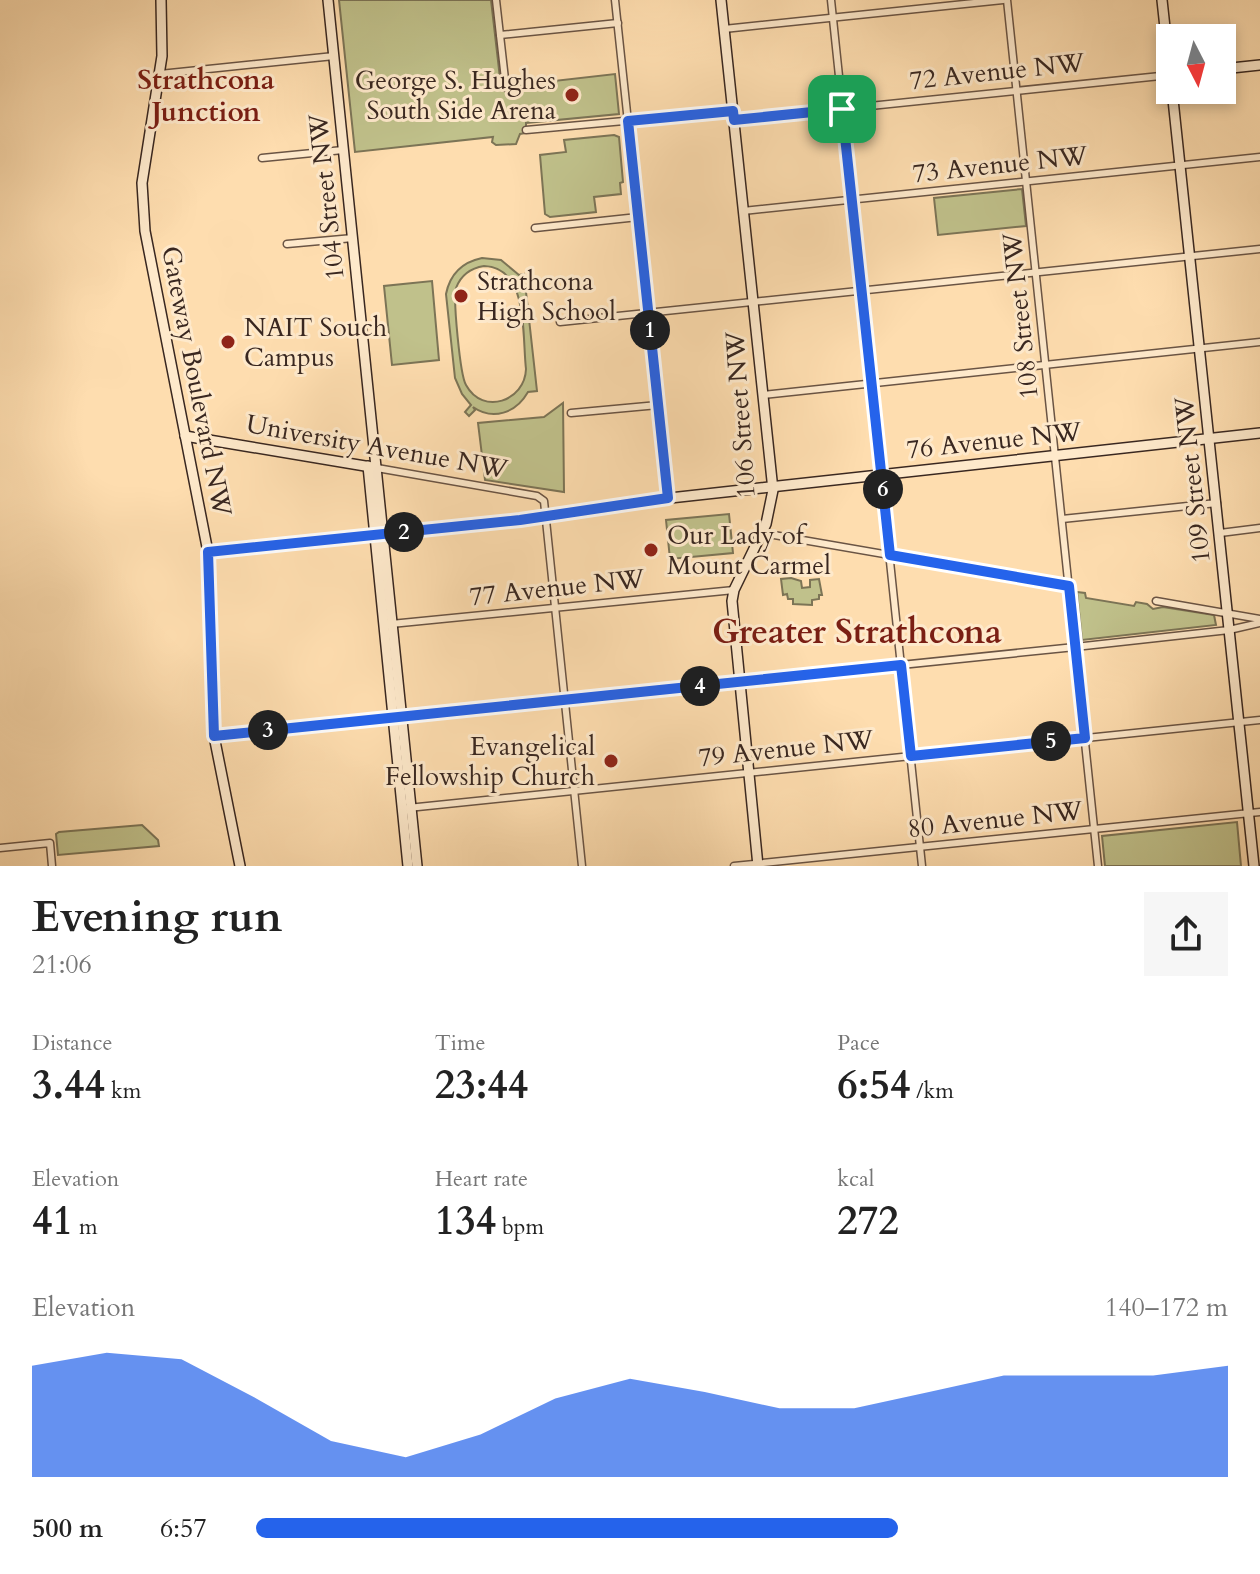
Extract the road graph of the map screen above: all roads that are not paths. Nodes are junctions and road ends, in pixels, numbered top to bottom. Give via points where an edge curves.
1 (161, 0) edge
2 (328, 0) edge
3 (496, 0) edge
4 (615, 0) edge
5 (721, 0) edge
6 (831, 0) edge
7 (1005, 0) edge
8 (1162, 0) edge
9 (832, 18) junction
10 (618, 23) junction
11 (1165, 24) edge
12 (724, 29) junction
13 (500, 35) junction
14 (334, 56) junction
15 (1260, 65) edge
16 (1236, 68) edge
17 (160, 74) junction
18 (1156, 76) edge
19 (506, 88) dead end
20 (1016, 91) junction
21 (1173, 104) edge
22 (842, 109) junction
23 (733, 116) junction
24 (628, 121) junction
25 (526, 130) dead end
26 (343, 150) junction
27 (1260, 157) edge
28 (262, 158) dead end
29 (1180, 166) junction
30 (1026, 182) junction
31 (852, 200) junction
32 (743, 211) junction
33 (638, 217) junction
34 (535, 228) dead end
35 (353, 238) junction
36 (287, 244) dead end
37 (1260, 249) edge
38 (1191, 257) junction
39 (1035, 273) junction
40 (862, 292) junction
41 (753, 302) junction
42 (648, 313) junction
43 (560, 322) dead end
44 (1260, 342) edge
45 (1200, 348) junction
46 (1045, 365) junction
47 (872, 383) junction
48 (763, 395) junction
49 (658, 405) junction
50 (571, 413) dead end
51 (1260, 433) edge
52 (185, 436) junction
53 (1210, 439) junction
54 (1055, 456) junction
55 (372, 467) junction
56 (882, 474) junction
57 (773, 487) junction
58 (668, 498) junction
59 (1217, 503) junction
60 (546, 516) junction
61 (1062, 519) junction
62 (1260, 528) edge
63 (762, 533) junction
64 (1220, 533) junction
65 (378, 535) junction
66 (208, 552) junction
67 (890, 555) junction
68 (1069, 586) junction
69 (734, 590) junction
70 (1156, 601) dead end
71 (556, 608) junction
72 (1228, 613) junction
73 (1260, 621) edge
74 (388, 625) junction
75 (1229, 630) junction
76 (1075, 647) junction
77 (901, 665) junction
78 (740, 682) junction
79 (565, 699) junction
80 (397, 717) junction
81 (1260, 720) edge
82 (1238, 722) junction
83 (214, 736) junction
84 (1085, 738) junction
85 (911, 756) junction
86 (749, 772) junction
87 (574, 790) junction
88 (407, 808) junction
89 (1260, 812) edge
90 (1248, 813) junction
91 (1094, 830) junction
92 (920, 847) junction
93 (0, 848) edge
94 (758, 865) edge
95 (52, 866) edge
96 (240, 866) edge
97 (408, 866) edge
98 (417, 866) edge
99 (582, 866) edge
100 (734, 866) edge
101 (922, 866) edge
102 (1098, 866) edge
103 (1254, 866) edge

1 - 17 main road, Gateway Boulevard NW
2 - 14 main road, 104 Street NW
3 - 13 street
4 - 10 street
5 - 12 main road, 106 Street NW
6 - 9 street
7 - 9 street
7 - 20 street, 108 Street NW
8 - 11 main road
9 - 12 street
9 - 22 street
10 - 13 street
10 - 24 street
12 - 23 main road, 106 Street NW
13 - 19 street
14 - 17 street
14 - 26 main road, 104 Street NW
15 - 16 main road
17 - 52 main road, Gateway Boulevard NW via 142,207
18 - 20 street, 72 Avenue NW
20 - 22 street, 72 Avenue NW
20 - 30 street, 108 Street NW
21 - 29 main road, 109 Street NW
22 - 23 street, 72 Avenue NW
22 - 31 street
23 - 24 street, 72 Avenue NW
23 - 32 main road, 106 Street NW
24 - 25 street, 72 Avenue NW
24 - 33 street
26 - 28 street
26 - 35 main road, 104 Street NW
27 - 29 street, 73 Avenue NW
29 - 30 street, 73 Avenue NW
29 - 38 main road, 109 Street NW
30 - 31 street, 73 Avenue NW
30 - 39 street, 108 Street NW
31 - 32 street, 73 Avenue NW
31 - 40 street
32 - 41 main road, 106 Street NW
33 - 34 street
33 - 42 street
35 - 36 street
35 - 55 main road, 104 Street NW
37 - 38 street
38 - 39 street
38 - 45 main road, 109 Street NW
39 - 40 street
39 - 46 street, 108 Street NW
40 - 41 street
40 - 47 street
41 - 42 street
41 - 48 main road, 106 Street NW
42 - 43 street
42 - 49 street
44 - 45 street
45 - 46 street
45 - 53 main road, 109 Street NW
46 - 47 street
46 - 54 street, 108 Street NW
47 - 48 street
47 - 56 street
48 - 57 main road, 106 Street NW
49 - 50 street
49 - 58 street
51 - 53 main road, 76 Avenue NW
52 - 55 main road, University Avenue NW
52 - 66 main road, Gateway Boulevard NW
53 - 54 main road, 76 Avenue NW
53 - 59 main road, 109 Street NW
54 - 56 main road, 76 Avenue NW
54 - 61 street, 108 Street NW
55 - 60 street, University Avenue NW via 540,497
55 - 65 main road, 104 Street NW
56 - 57 main road, 76 Avenue NW
56 - 67 street
57 - 58 main road, 76 Avenue NW
57 - 63 main road, 106 Street NW
58 - 60 main road, 76 Avenue NW
59 - 61 street
59 - 64 main road, 109 Street NW
60 - 65 main road, 76 Avenue NW
60 - 71 street
61 - 68 street, 108 Street NW
62 - 64 street
63 - 67 street
63 - 69 main road, 106 Street NW
64 - 72 main road, 109 Street NW
65 - 66 main road, 76 Avenue NW
65 - 74 main road, 104 Street NW
66 - 83 main road, Gateway Boulevard NW
67 - 68 street
67 - 77 street
68 - 76 street, 108 Street NW
69 - 71 street, 77 Avenue NW
69 - 78 main road, 106 Street NW
70 - 72 street
71 - 74 street, 77 Avenue NW
71 - 79 street
72 - 73 street
72 - 75 main road, 109 Street NW
73 - 75 street
74 - 80 main road, 104 Street NW
75 - 76 street
75 - 82 main road, 109 Street NW
76 - 77 street
76 - 84 street, 108 Street NW
77 - 78 street
77 - 85 street
78 - 79 street
78 - 86 main road, 106 Street NW
79 - 80 street
79 - 87 street
80 - 83 street
80 - 88 main road, 104 Street NW
81 - 82 street, 79 Avenue NW
82 - 84 street, 79 Avenue NW
82 - 90 main road, 109 Street NW
83 - 96 main road, Gateway Boulevard NW
84 - 85 street, 79 Avenue NW
84 - 91 street, 108 Street NW
85 - 86 street, 79 Avenue NW
85 - 92 street
86 - 87 street, 79 Avenue NW
86 - 94 main road, 106 Street NW
87 - 88 street, 79 Avenue NW
87 - 99 street
88 - 97 main road, 104 Street NW
88 - 98 main road, 104 Street NW
89 - 90 street, 80 Avenue NW
90 - 91 street, 80 Avenue NW
90 - 103 main road, 109 Street NW
91 - 92 street, 80 Avenue NW
91 - 102 street, 108 Street NW
92 - 94 street, 80 Avenue NW
92 - 101 street
93 - 95 street via 50,843
94 - 100 street, 80 Avenue NW

